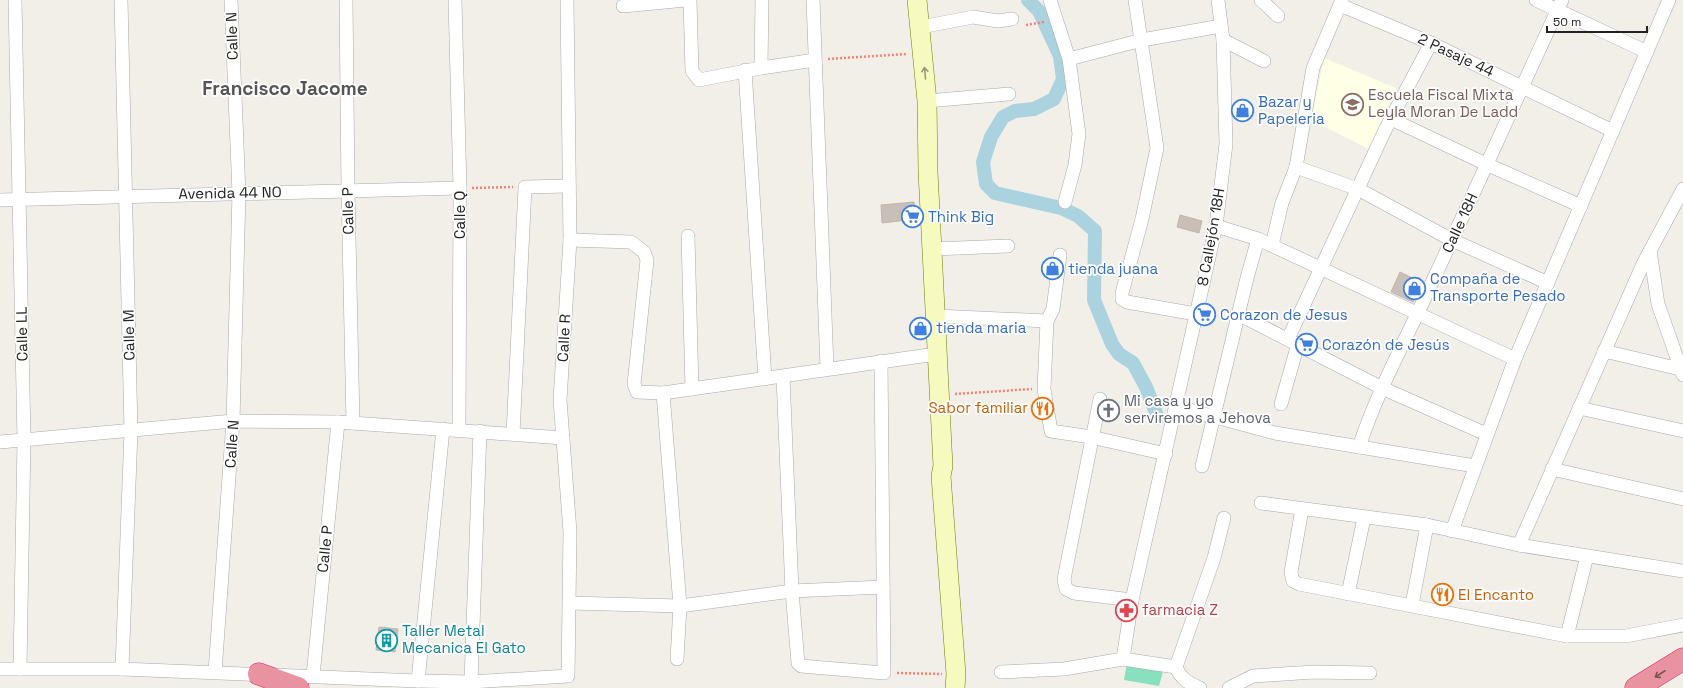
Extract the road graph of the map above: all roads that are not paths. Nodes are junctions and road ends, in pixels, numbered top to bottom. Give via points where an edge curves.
1 (15, 0) edge
2 (121, 0) edge
3 (231, 0) edge
4 (346, 0) edge
5 (455, 0) edge
6 (568, 0) edge
7 (686, 0) edge
8 (690, 0) edge
9 (762, 0) edge
10 (813, 0) edge
11 (905, 0) edge
12 (917, 0) edge
13 (1050, 0) edge
14 (1135, 0) edge
15 (1218, 0) edge
16 (1261, 0) edge
17 (1536, 0) edge
18 (1669, 0) edge
19 (1341, 2) edge
20 (1560, 5) edge
21 (623, 6) dead end
22 (1278, 16) dead end
23 (1012, 19) dead end
24 (1221, 26) junction
25 (920, 27) junction
26 (1142, 40) junction
27 (1223, 40) junction
28 (1431, 43) junction
29 (1647, 52) junction
30 (1069, 59) junction
31 (815, 60) junction
32 (1264, 61) dead end
33 (761, 68) junction
34 (745, 70) junction
35 (1522, 86) junction
36 (1010, 94) dead end
37 (928, 101) junction
38 (1391, 119) junction
39 (1612, 131) junction
40 (1486, 164) junction
41 (1296, 167) junction
42 (923, 173) junction
43 (569, 186) junction
44 (460, 188) junction
45 (1358, 189) junction
46 (1683, 189) edge
47 (348, 190) junction
48 (239, 192) junction
49 (127, 196) junction
50 (20, 199) junction
51 (0, 200) edge
52 (1065, 202) dead end
53 (1581, 206) junction
54 (1216, 226) junction
55 (688, 236) dead end
56 (1258, 238) junction
57 (570, 240) junction
58 (1452, 240) junction
59 (1272, 245) junction
60 (1008, 246) dead end
61 (933, 249) junction
62 (1650, 251) junction
63 (1060, 255) dead end
64 (1321, 268) junction
65 (1548, 282) junction
66 (1418, 313) junction
67 (1196, 314) junction
68 (1238, 314) junction
69 (936, 316) junction
70 (1047, 321) junction
71 (1293, 341) junction
72 (1604, 351) junction
73 (929, 355) junction
74 (1515, 359) junction
75 (881, 361) junction
76 (828, 368) junction
77 (1682, 372) edge
78 (783, 377) junction
79 (765, 379) junction
80 (1382, 388) junction
81 (692, 389) junction
82 (663, 393) junction
83 (1100, 398) dead end
84 (1280, 404) dead end
85 (1175, 406) junction
86 (1579, 408) junction
87 (1214, 416) junction
88 (233, 421) junction
89 (338, 422) junction
90 (353, 423) junction
91 (443, 429) junction
92 (459, 430) junction
93 (131, 431) junction
94 (480, 431) junction
95 (1683, 431) edge
96 (513, 434) junction
97 (1486, 434) junction
98 (1091, 437) junction
99 (563, 438) junction
100 (24, 440) junction
101 (0, 442) edge
102 (1359, 446) junction
103 (1166, 454) junction
104 (1202, 466) dead end
105 (1475, 466) junction
106 (1552, 469) junction
107 (941, 476) junction
108 (1683, 499) edge
109 (1261, 503) dead end
110 (1302, 509) junction
111 (1224, 518) dead end
112 (1364, 518) junction
113 (1427, 526) junction
114 (1452, 531) junction
115 (1519, 545) junction
116 (1587, 556) junction
117 (1683, 571) edge
118 (883, 587) junction
119 (792, 591) junction
120 (1348, 594) junction
121 (1132, 600) junction
122 (570, 603) junction
123 (1412, 605) junction
124 (680, 606) junction
125 (1683, 625) edge
126 (1567, 636) junction
127 (677, 659) dead end
128 (1123, 659) junction
129 (1683, 659) edge
130 (1176, 667) junction
131 (0, 669) edge
132 (20, 669) junction
133 (122, 669) junction
134 (215, 672) junction
135 (1001, 672) dead end
136 (1370, 672) dead end
137 (259, 674) joint
138 (418, 681) junction
139 (955, 681) edge
140 (306, 682) edge
141 (471, 682) junction
142 (1200, 688) edge
143 (1229, 688) edge
144 (1636, 688) edge

1 - 50 street, Calle LL
2 - 49 street, Calle M
3 - 48 street, Calle N
4 - 47 street, Calle P
5 - 44 street, Calle Q
6 - 43 street, Calle R
7 - 21 street
8 - 34 street via 694,76 699,80
9 - 33 street
10 - 31 street
11 - 42 street
12 - 25 street
13 - 30 street
14 - 26 street
15 - 24 street, 8 Callejón 18H
16 - 22 street
17 - 20 street
18 - 29 street
19 - 28 street, 2 Pasaje 44
19 - 41 street via 1313,68
20 - 29 street
20 - 35 street, Calle 18H
23 - 25 street via 998,21 973,17
24 - 26 street
24 - 27 street, 8 Callejón 18H
37 -> 25 street
26 - 30 street
26 - 67 street via 1157,148 1122,299
27 - 32 street
27 - 54 street, 8 Callejón 18H via 1226,144
28 - 35 street, 2 Pasaje 44
28 - 38 street
29 - 39 street
30 - 52 street via 1079,134 1075,165
31 - 33 street
31 - 76 street
33 - 34 street
34 - 79 street
35 - 39 street, 2 Pasaje 44
35 - 40 street, Calle 18H
36 - 37 street
37 - 42 street
38 - 40 street
38 - 45 street
39 - 53 street
40 - 53 street
40 - 58 street, Calle 18H
41 - 45 street
41 - 59 street via 1282,203
42 - 61 street
42 - 73 street
43 - 57 street, Calle R
43 - 96 street via 525,187
44 - 47 street, Avenida 44 NO
44 - 92 street, Calle Q
45 - 58 street
45 - 64 street
46 - 62 street
47 - 48 street, Avenida 44 NO
47 - 90 street, Calle P
48 - 49 street, Avenida 44 NO
48 - 88 street, Calle N
49 - 50 street, Avenida 44 NO
49 - 93 street, Calle M
50 - 51 street, Avenida 44 NO
50 - 100 street, Calle LL
53 - 65 street
54 - 56 street
54 - 67 street, 8 Callejón 18H
55 - 81 street
56 - 59 street
56 - 68 street
57 - 82 street via 631,242 644,252 647,260 634,384 637,392
57 - 99 street, Calle R via 560,400
58 - 65 street
58 - 66 street, Calle 18H
59 - 64 street
60 - 61 street
61 - 69 street
62 - 72 street
62 - 77 street via 1658,304
63 - 70 street via 1053,309
64 - 66 street
64 - 71 street
65 - 74 street
66 - 74 street
66 - 80 street, Calle 18H
67 - 85 street, 8 Callejón 18H
68 - 71 street
68 - 87 street
69 - 70 street
69 - 107 street via 943,466
70 - 98 street via 1044,389 1051,431
71 - 80 street
71 - 84 street
72 - 77 street
72 - 86 street
73 - 75 street
73 - 107 street via 935,466
74 - 97 street
75 - 76 street
75 - 118 street
76 - 78 street
78 - 79 street
78 - 119 street
79 - 81 street
80 - 97 street
80 - 102 street, Calle 18H
81 - 82 street
82 - 124 street
83 - 98 street
85 - 87 street
85 - 103 street, 8 Callejón 18H
86 - 95 street
86 - 106 street
87 - 102 street via 1275,433
87 - 104 street
88 - 89 street
88 - 93 street
88 - 134 street, Calle N
89 - 90 street
89 - 140 street, Calle P
90 - 91 street
91 - 92 street
91 - 138 street
92 - 94 street
93 - 100 street
93 - 133 street, Calle M
94 - 96 street
94 - 141 street
96 - 99 street
97 - 105 street
98 - 103 street
98 - 121 street via 1064,579 1066,589 1074,593
99 - 122 street, Calle R via 570,532
100 - 101 street
100 - 132 street, Calle LL
102 - 105 street
103 - 121 street, 8 Callejón 18H
105 - 114 street
106 - 108 street
106 - 115 street
107 - 139 street
109 - 110 street
110 - 112 street
110 - 120 street via 1292,579 1299,584
111 - 130 street via 1214,558
112 - 113 street
112 - 120 street
113 - 114 street
113 - 123 street
114 - 115 street
115 - 116 street
116 - 117 street
116 - 126 street
118 - 119 street
118 - 119 street via 884,673 812,667 798,663
119 - 124 street
120 - 123 street
121 - 128 street, 8 Callejón 18H
122 - 124 street
122 - 141 street, Calle R via 568,676
123 - 126 street
124 - 127 street
125 - 126 street via 1626,636
128 - 130 street
128 - 135 street via 1064,669
129 -> 144 highway
130 - 142 street via 1186,682
131 - 132 street
132 - 133 street
133 - 134 street
134 - 137 street
136 - 143 street via 1253,676
137 - 140 highway
138 - 140 street
138 - 141 street

